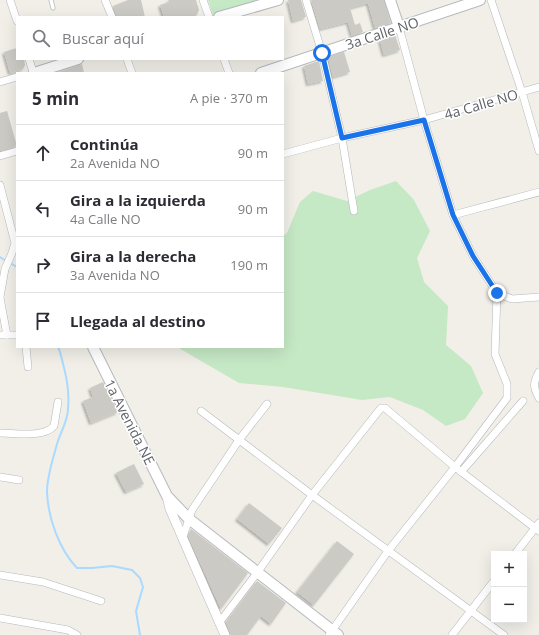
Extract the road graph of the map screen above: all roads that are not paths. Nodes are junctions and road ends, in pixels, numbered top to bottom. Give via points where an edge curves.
1 (10, 0) edge
2 (51, 0) edge
3 (105, 0) edge
4 (203, 0) edge
5 (278, 0) edge
6 (306, 0) edge
7 (390, 0) edge
8 (480, 0) edge
9 (491, 0) edge
10 (53, 8) dead end
11 (112, 16) edge
12 (209, 16) edge
13 (222, 16) edge
14 (16, 19) edge
15 (399, 27) junction
16 (322, 53) junction
17 (29, 60) edge
18 (75, 60) edge
19 (127, 60) edge
20 (224, 60) edge
21 (33, 72) edge
22 (36, 72) edge
23 (132, 72) edge
24 (229, 72) edge
25 (264, 72) edge
26 (16, 77) edge
27 (0, 82) edge
28 (539, 87) edge
29 (522, 92) junction
30 (424, 120) junction
31 (342, 138) junction
32 (16, 151) edge
33 (539, 151) edge
34 (284, 154) edge
35 (0, 156) edge
36 (0, 185) edge
37 (539, 192) edge
38 (354, 211) dead end
39 (453, 215) junction
40 (16, 242) edge
41 (497, 293) junction
42 (539, 297) edge
43 (0, 298) edge
44 (4, 335) edge
45 (16, 335) edge
46 (26, 348) edge
47 (93, 348) edge
48 (28, 367) dead end
49 (539, 372) edge
50 (539, 398) edge
51 (523, 400) dead end
52 (58, 402) dead end
53 (267, 404) dead end
54 (201, 411) dead end
55 (0, 432) edge
56 (239, 440) junction
57 (458, 469) junction
58 (0, 477) edge
59 (19, 480) dead end
60 (312, 495) junction
61 (167, 496) junction
62 (189, 519) junction
63 (538, 527) edge
64 (183, 537) junction
65 (388, 551) junction
66 (518, 551) edge
67 (257, 573) junction
68 (0, 575) edge
69 (491, 585) edge
70 (101, 601) dead end
71 (472, 611) junction
72 (0, 618) edge
73 (219, 623) junction
74 (333, 634) edge
75 (77, 635) edge
76 (225, 635) edge
77 (452, 635) edge
78 (504, 635) edge

1 - 14 street
2 - 10 lane
3 - 11 street
4 - 12 street
5 - 13 main road
6 - 16 street
7 - 15 main road
8 - 15 main road, 3a Calle NO
9 - 29 street
15 - 16 main road, 3a Calle NO
15 - 30 street
16 - 25 main road, 3a Calle NO
16 - 31 street
17 - 21 street
18 - 22 main road
19 - 23 street
20 - 24 street
26 - 27 street
28 - 29 street, 4a Calle NO
29 - 30 street, 4a Calle NO
29 - 33 street
30 - 31 street, 4a Calle NO
30 - 39 street
31 - 34 street, 4a Calle NO
31 - 38 street
32 - 35 street
36 - 40 street
37 - 39 street
39 - 41 street via 473,256
40 - 43 street via 5,269
41 - 42 street via 512,299
41 - 57 street via 495,354 507,384 507,398
43 - 44 street
44 - 45 street
46 - 48 street
47 - 61 main road, 1a Avenida NE
49 - 50 street via 534,389
51 - 57 street
52 - 55 street via 52,429 37,434
53 - 56 street
54 - 56 street
56 - 60 street
56 - 62 street via 192,510
57 - 60 street via 384,408 380,408
57 - 63 street
57 - 65 street
58 - 59 street
60 - 65 street
60 - 67 street
61 - 62 main road, 1a Avenida NE
61 - 64 street
62 - 64 street
62 - 67 main road, 1a Avenida NE
63 - 66 street
64 - 73 street
65 - 71 street
65 - 74 street
67 - 73 street
67 - 74 main road, 1a Avenida NE
68 - 70 street via 43,582
69 - 71 street
71 - 77 street
71 - 78 street
72 - 75 street via 68,630
73 - 76 street

